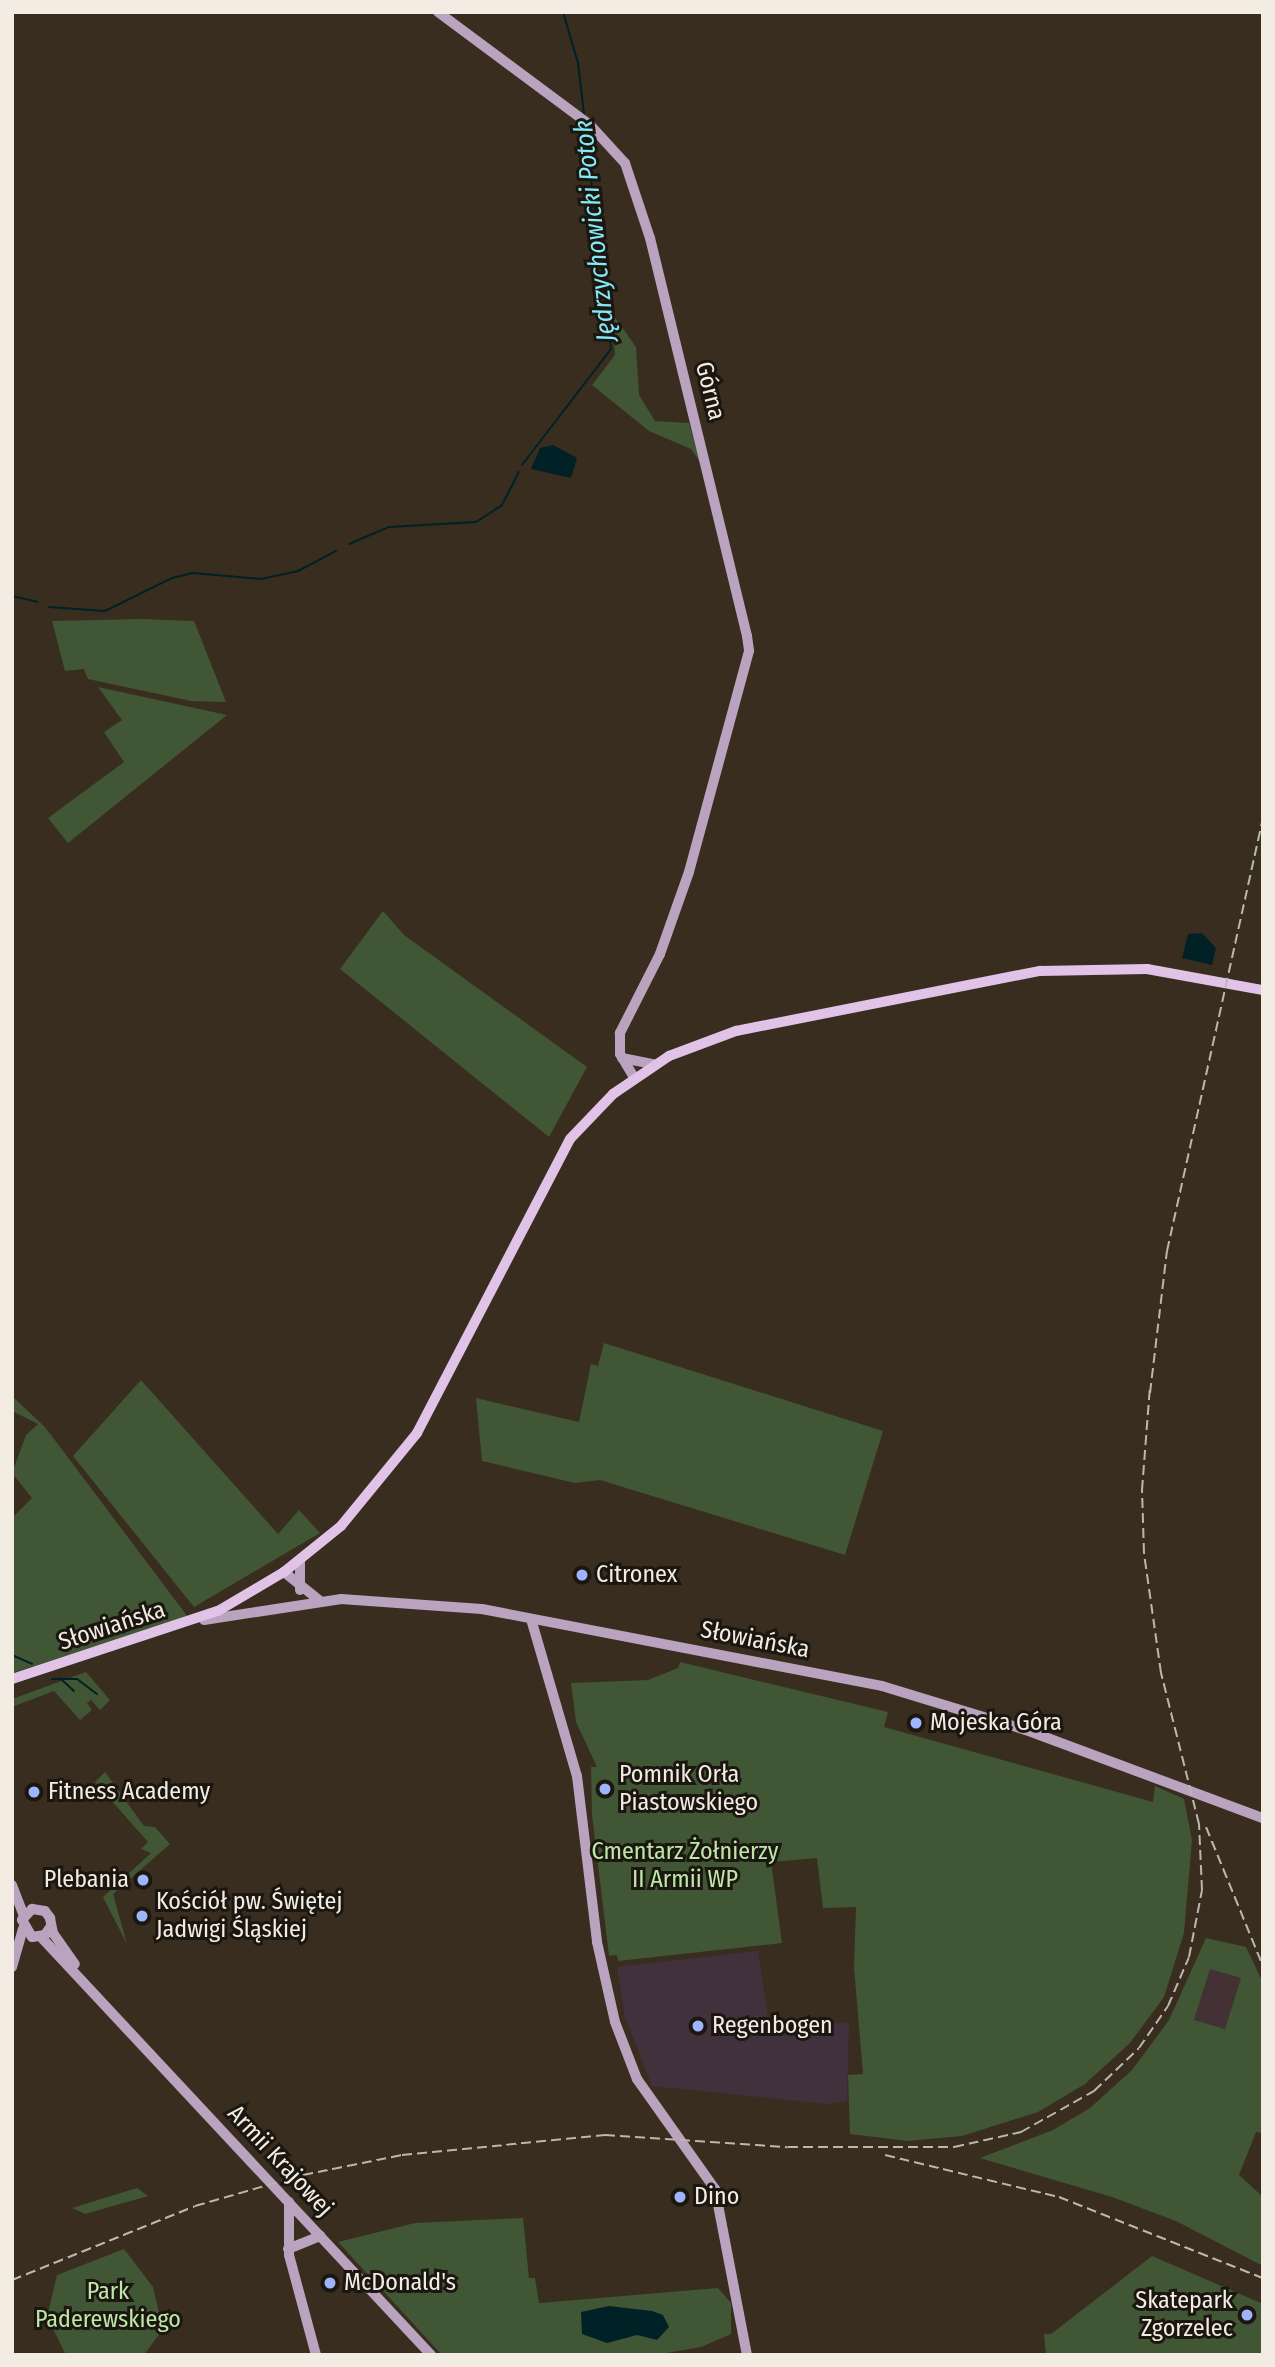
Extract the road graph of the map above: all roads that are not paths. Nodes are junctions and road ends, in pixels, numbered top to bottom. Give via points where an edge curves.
1 (438, 12) edge
2 (1263, 990) edge
3 (622, 1058) junction
4 (654, 1064) junction
5 (634, 1077) junction
6 (300, 1561) junction
7 (284, 1572) junction
8 (301, 1590) junction
9 (320, 1600) junction
10 (531, 1619) junction
11 (195, 1622) junction
12 (12, 1681) edge
13 (1263, 1818) edge
14 (14, 1888) edge
15 (35, 1909) junction
16 (24, 1916) junction
17 (51, 1926) junction
18 (23, 1929) junction
19 (39, 1938) junction
20 (14, 1963) edge
21 (99, 1995) junction
22 (289, 2202) junction
23 (321, 2236) junction
24 (288, 2249) junction
25 (316, 2355) edge
26 (431, 2355) edge
27 (747, 2355) edge

1 - 3 street, Górna via 590,125 617,153 650,238 748,643 673,920 621,1026
2 - 4 main road, Słowiańska via 1147,969 1040,971 736,1031
3 - 4 street
3 - 5 street
4 - 5 main road, Słowiańska
5 - 6 main road, Słowiańska via 594,1111 563,1150 400,1457 350,1517
6 - 7 main road, Słowiańska
6 - 8 street
7 - 8 street, Słowiańska
7 - 11 main road, Słowiańska
8 - 9 street, Słowiańska
9 - 10 street, Słowiańska via 405,1600
9 - 11 street
10 - 13 street, Słowiańska via 882,1686 959,1706
10 - 27 street via 577,1776 597,1942 615,2022 637,2079 715,2189
11 - 12 main road, Słowiańska
14 - 15 street
14 - 16 street
15 - 16 street
15 - 17 street via 48,1914
16 - 18 street
17 - 19 street
17 - 21 street, Armii Krajowej
18 - 19 street
18 - 20 street
19 - 20 street
19 - 21 street, Armii Krajowej
21 - 22 street, Armii Krajowej
22 - 23 street, Armii Krajowej
22 - 24 street
23 - 24 street
23 - 26 street, Armii Krajowej
24 - 25 street

